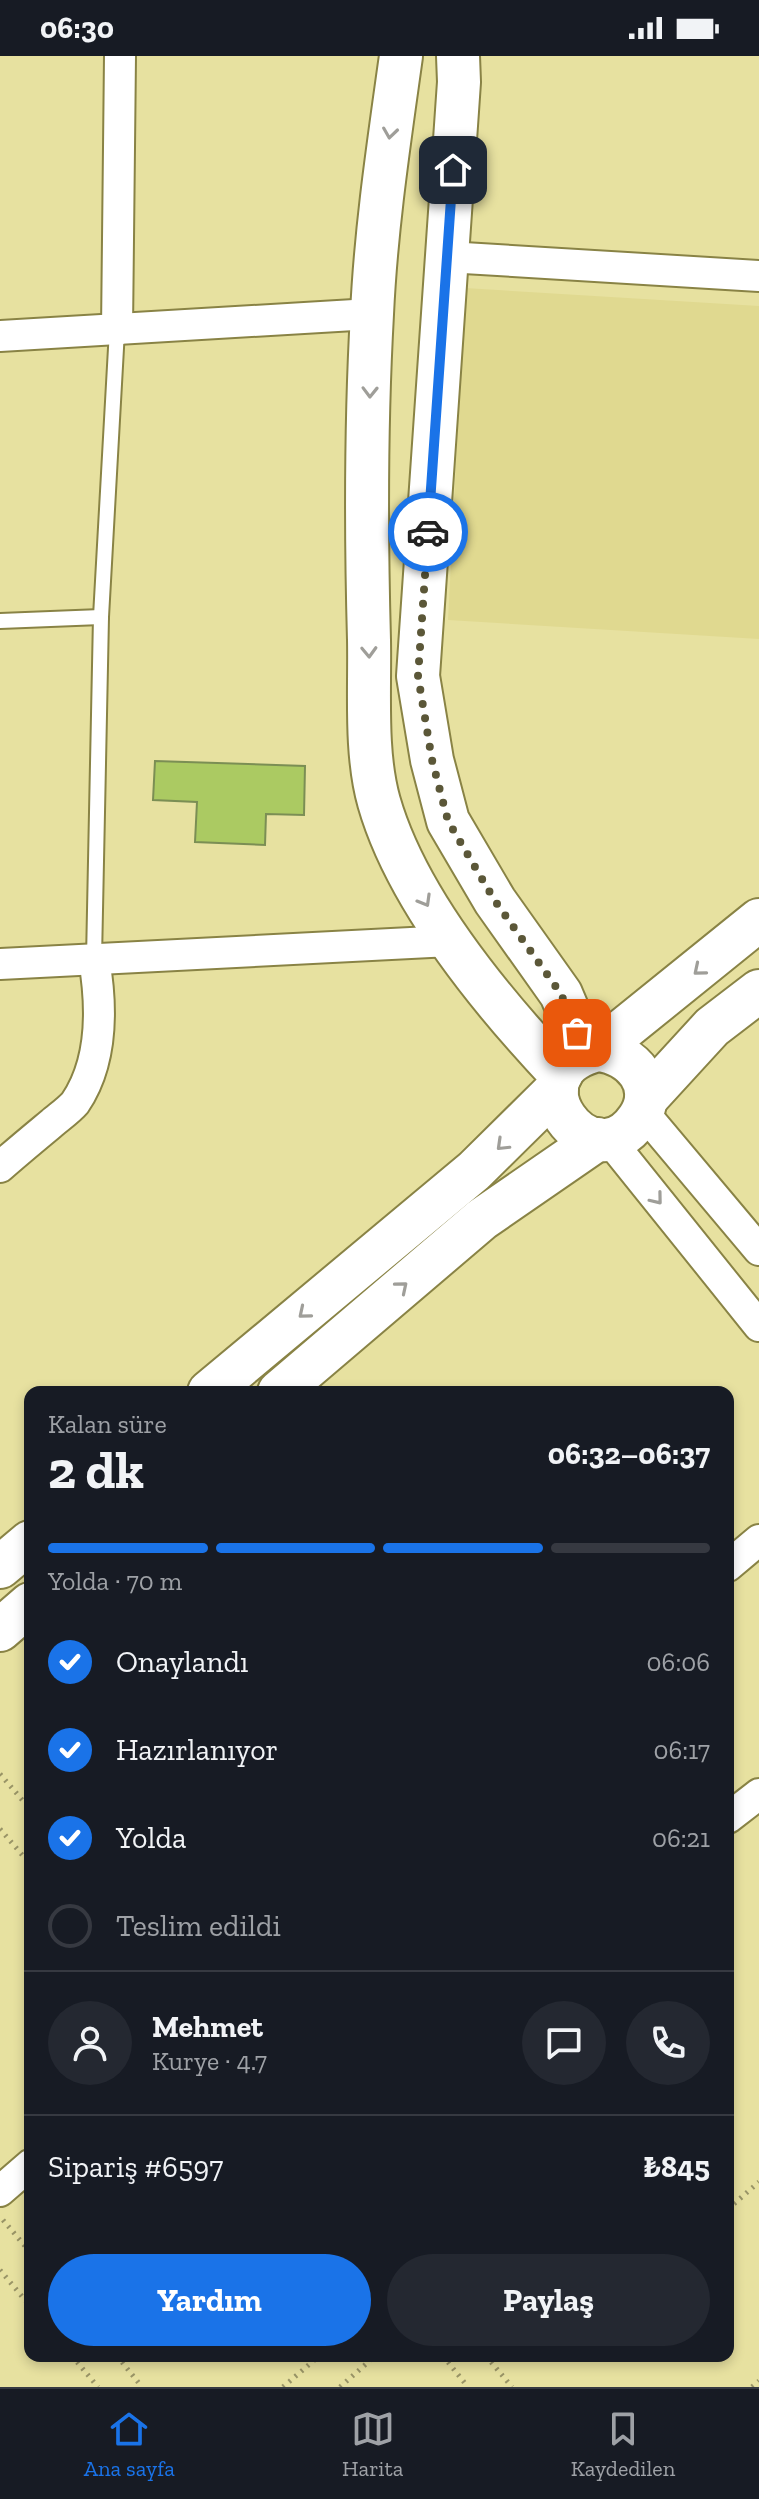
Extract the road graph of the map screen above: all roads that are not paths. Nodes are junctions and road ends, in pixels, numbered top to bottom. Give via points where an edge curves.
1 (120, 56) edge
2 (401, 56) edge
3 (458, 56) edge
4 (447, 257) junction
5 (759, 276) edge
6 (371, 314) junction
7 (117, 330) junction
8 (0, 336) edge
9 (101, 617) junction
10 (0, 621) edge
11 (759, 920) edge
12 (450, 941) junction
13 (94, 959) junction
14 (0, 964) edge
15 (759, 991) edge
16 (576, 1067) junction
17 (644, 1106) junction
18 (603, 1138) junction
19 (0, 1167) edge
20 (759, 1250) edge
21 (759, 1326) edge
22 (216, 1386) edge
23 (286, 1386) edge
24 (759, 1540) edge
25 (24, 1547) edge
26 (734, 1561) edge
27 (0, 1567) edge
28 (24, 1609) edge
29 (0, 1630) edge
30 (759, 1794) edge
31 (734, 1813) edge
32 (24, 2170) edge
33 (0, 2191) edge

1 - 7 street
2 -> 6 street
3 - 4 street
4 - 5 street
4 - 16 street via 418,676 448,821 495,901 561,994
6 - 7 street
6 -> 12 street via 367,570 372,766 378,801 397,850
7 - 8 street
7 - 9 lane
9 - 10 lane
9 - 13 lane
11 -> 16 street
12 - 13 street
12 - 16 street via 514,1026
13 - 14 street
13 - 19 street via 100,1017 83,1085 74,1104
15 - 17 street via 712,1027
16 - 17 street via 611,1051 634,1064 641,1074
16 - 18 street via 563,1117 584,1136
16 -> 22 street via 474,1171
17 - 18 street via 628,1130
17 - 20 street
18 -> 21 street
23 -> 18 street via 482,1219
24 - 26 street
25 - 27 street
28 - 29 street
30 - 31 street
32 - 33 street

